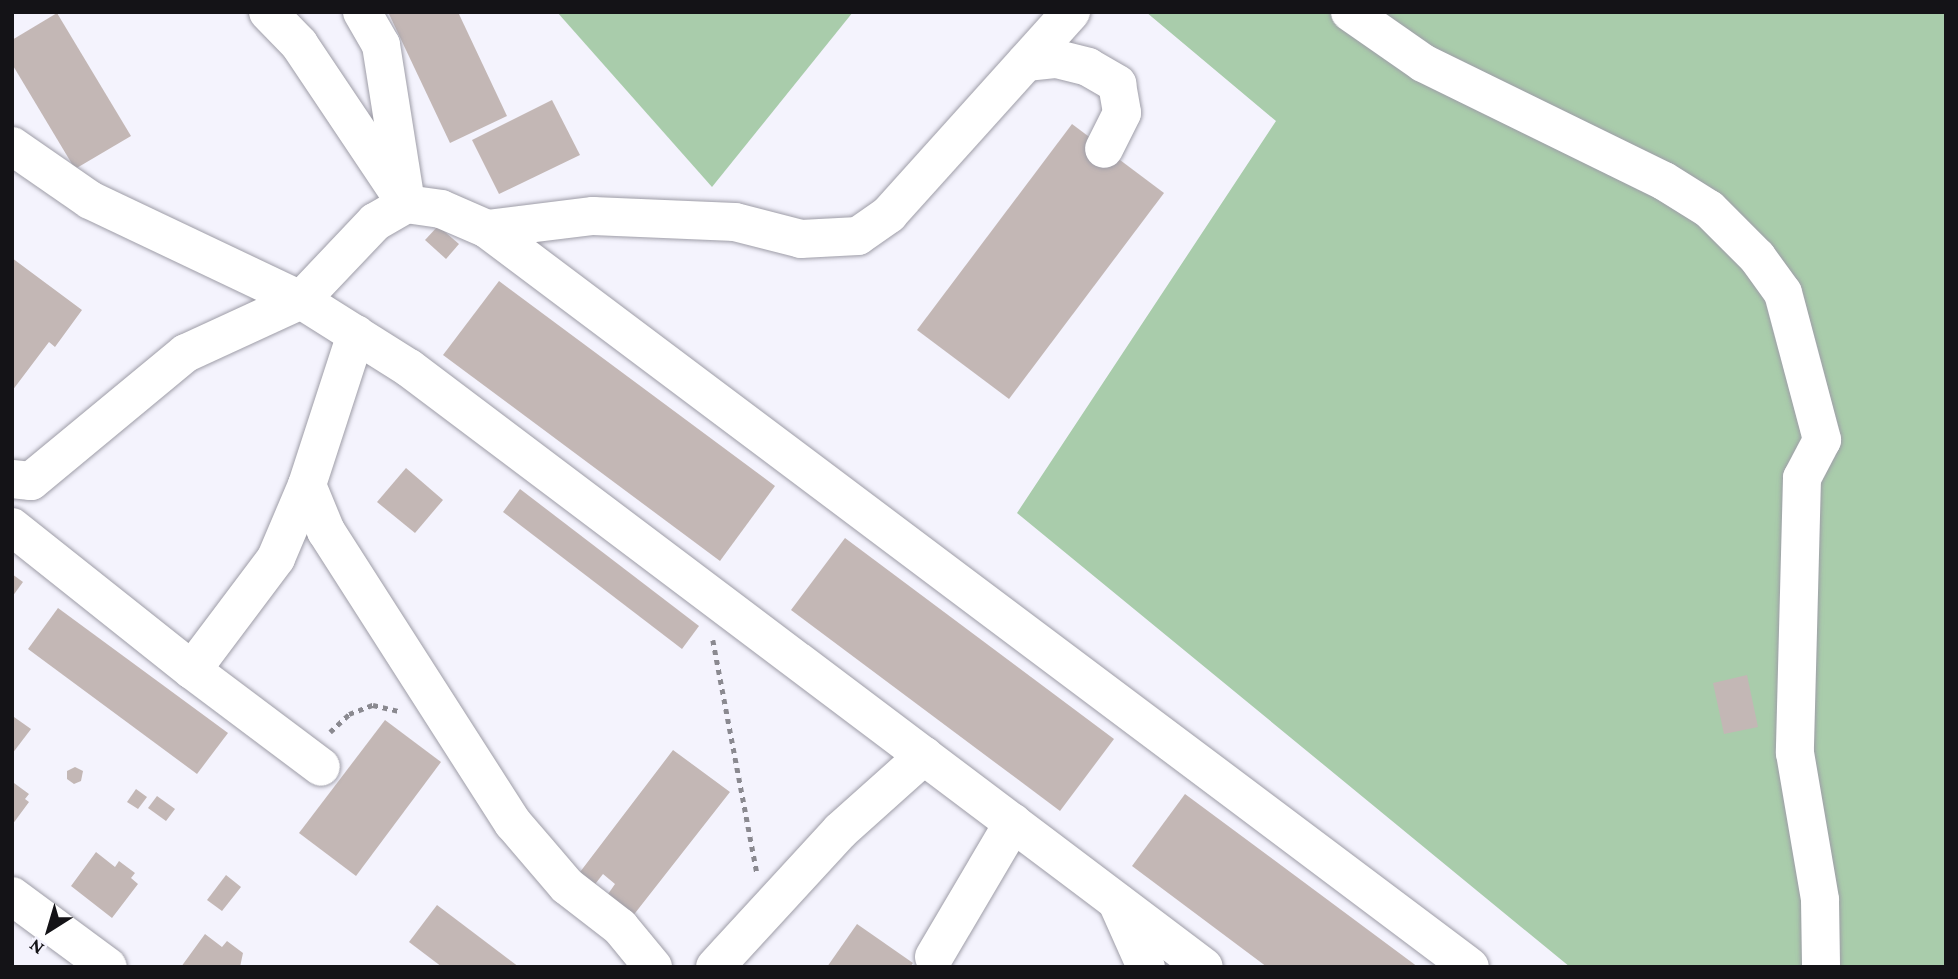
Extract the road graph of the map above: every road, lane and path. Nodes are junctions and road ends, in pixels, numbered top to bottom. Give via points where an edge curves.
1 (268, 12) edge
2 (362, 12) edge
3 (1071, 12) edge
4 (1350, 12) edge
5 (1026, 62) junction
6 (12, 146) edge
7 (1104, 149) dead end
8 (406, 204) junction
9 (486, 229) junction
10 (301, 300) junction
11 (356, 334) junction
12 (12, 479) edge
13 (307, 485) junction
14 (12, 527) edge
15 (706, 591) junction
16 (192, 670) junction
17 (448, 722) junction
18 (925, 755) junction
19 (315, 763) joint
20 (1013, 822) junction
21 (12, 896) edge
22 (1117, 900) junction
23 (764, 912) junction
24 (934, 957) dead end
25 (108, 967) edge
26 (653, 967) edge
27 (715, 967) edge
28 (1146, 967) edge
29 (1205, 967) edge
30 (1470, 967) edge
31 (1821, 967) edge

1 - 8 street via 299,44
2 - 8 street via 381,45
3 - 5 street
4 - 31 street via 1423,63 1664,181 1709,209 1757,257 1783,293 1822,440 1802,478 1795,753 1820,900
5 - 7 street via 1057,59 1088,67 1117,84 1122,113
5 - 9 street via 890,214 858,236 801,239 735,222 593,216
6 - 10 street via 90,200
8 - 9 street via 441,209
8 - 10 street via 375,222
9 - 30 street
10 - 11 street
10 - 12 street via 186,353 31,481
11 - 13 street
11 - 15 street via 409,368
13 - 16 street via 276,558
13 - 17 street via 326,531
14 - 16 street
15 - 18 street
15 - 23 path
16 - 19 street
17 - 19 path via 373,705 349,714
17 - 26 street via 513,823 568,886 620,927
18 - 20 street
18 - 23 street via 857,814
20 - 22 street
20 - 24 street
21 - 25 street
22 - 28 street
22 - 29 street
23 - 27 street

